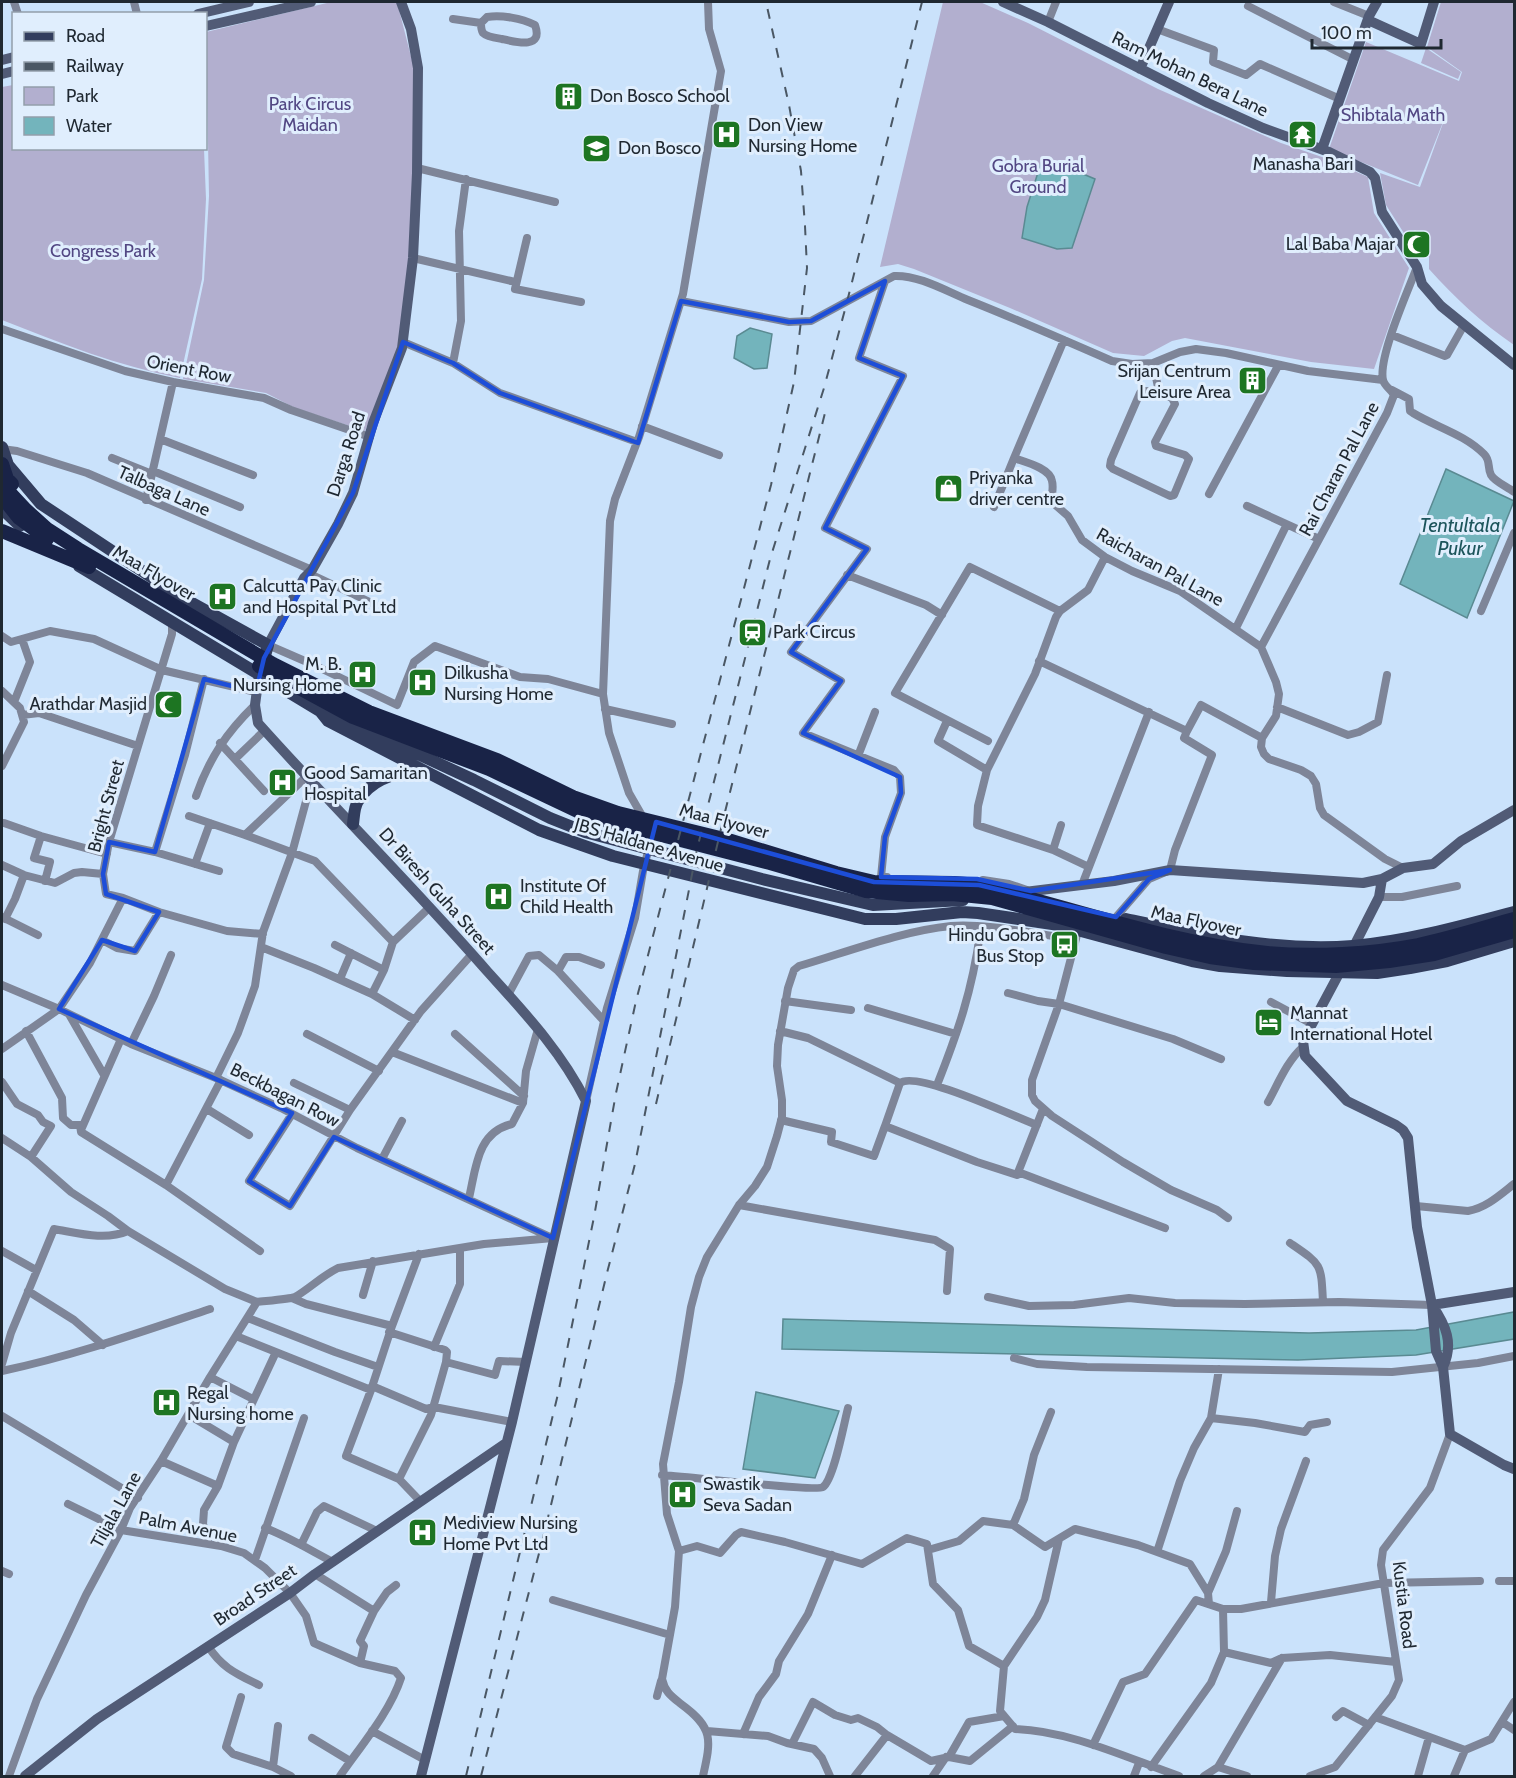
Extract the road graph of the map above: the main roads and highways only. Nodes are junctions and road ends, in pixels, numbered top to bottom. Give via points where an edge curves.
1 (2, 448) edge
2 (2, 464) edge
3 (2, 478) edge
4 (2, 497) edge
5 (4, 515) edge
6 (2, 531) edge
7 (89, 567) junction
8 (151, 591) junction
9 (259, 675) junction
10 (320, 711) junction
11 (430, 774) junction
12 (353, 824) road end
13 (961, 906) junction
14 (1515, 912) edge
15 (1515, 919) edge
16 (1515, 931) edge
17 (1515, 942) edge

1 - 9 main road, Maa Flyover via 8,465 41,504 183,598 268,645
2 - 8 highway via 7,479 36,512 116,562
3 - 8 highway, Maa Flyover via 11,494 47,529
4 - 7 highway, Maa Flyover via 19,518
5 - 9 main road, JBS Haldane Avenue via 44,544
6 - 7 highway
7 - 16 highway, Maa Flyover via 352,717 489,769 588,816 867,891 992,898 1166,947 1254,963 1336,966 1411,958
8 - 15 highway, Maa Flyover via 273,664 369,712 497,760 573,797 618,813 857,878 874,882 979,885 1175,938 1269,953 1353,953 1415,946
9 - 10 main road, JBS Haldane Avenue
10 - 11 main road, JBS Haldane Avenue via 327,721
10 - 13 main road, JBS Haldane Avenue via 585,832 873,905
11 - 12 main road via 392,774 373,784 357,802
11 - 13 main road, JBS Haldane Avenue via 539,830 613,856 838,913 875,920
13 - 14 main road, JBS Haldane Avenue via 979,900 1084,910 1224,940 1355,946 1449,930
13 - 17 main road via 1192,961 1276,971 1377,973 1447,961

